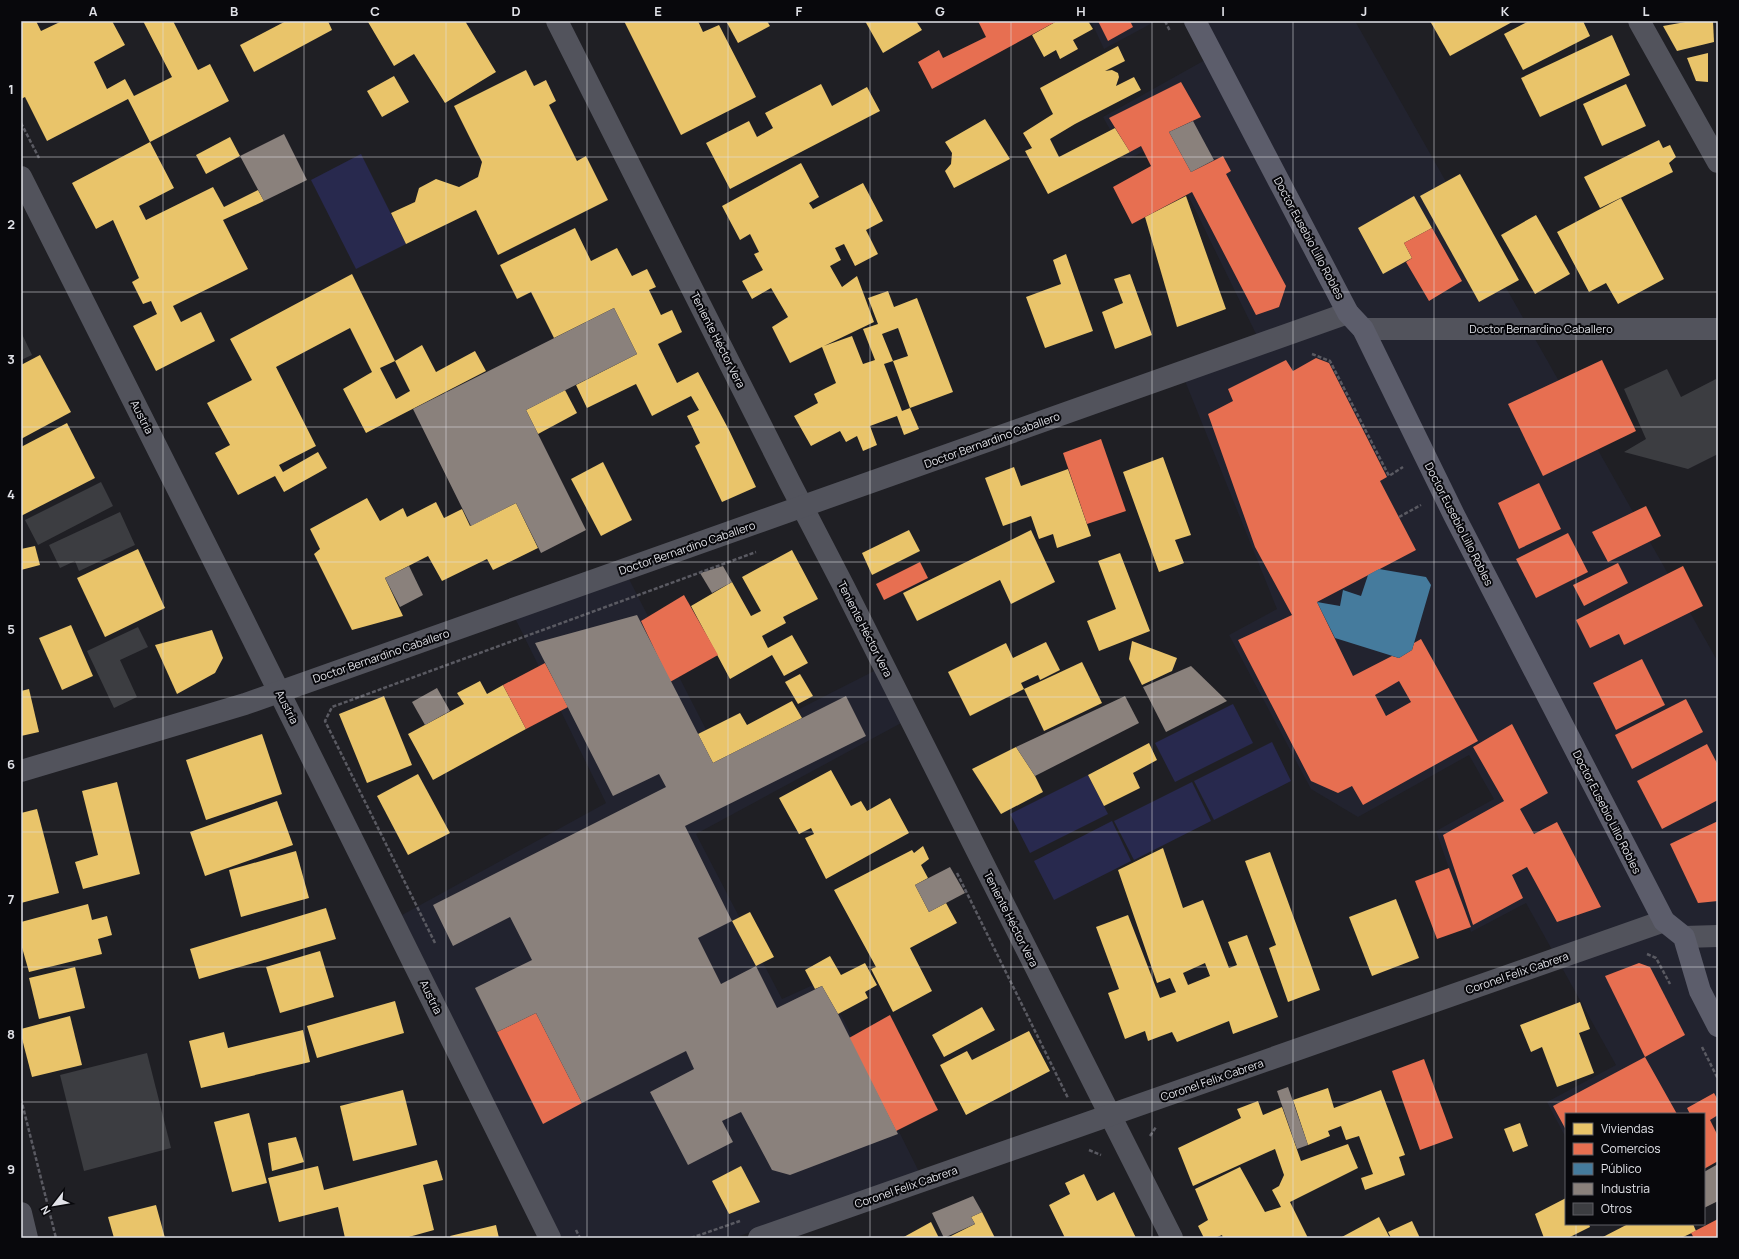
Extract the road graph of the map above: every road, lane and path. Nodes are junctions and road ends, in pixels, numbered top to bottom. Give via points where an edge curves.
1 (557, 21) edge
2 (1195, 21) edge
3 (1639, 21) edge
4 (21, 122) edge
5 (1718, 162) edge
6 (42, 165) dead end
7 (21, 177) edge
8 (1348, 313) junction
9 (1363, 329) junction
10 (1718, 329) edge
11 (1309, 353) dead end
12 (1400, 460) dead end
13 (1404, 467) junction
14 (1407, 473) dead end
15 (1420, 498) dead end
16 (1423, 504) junction
17 (802, 507) junction
18 (1426, 510) dead end
19 (1399, 517) dead end
20 (764, 550) dead end
21 (279, 692) junction
22 (21, 771) edge
23 (956, 872) dead end
24 (1664, 921) junction
25 (1718, 936) edge
26 (1684, 937) junction
27 (437, 948) dead end
28 (1718, 1026) edge
29 (1068, 1098) dead end
30 (21, 1099) edge
31 (1111, 1116) junction
32 (1157, 1126) dead end
33 (1150, 1138) dead end
34 (1088, 1150) dead end
35 (1102, 1155) dead end
36 (21, 1213) edge
37 (573, 1224) dead end
38 (27, 1238) edge
39 (56, 1238) edge
40 (550, 1238) edge
41 (580, 1238) edge
42 (759, 1238) edge
43 (1172, 1238) edge

1 - 17 street, Teniente Héctor Vera
2 - 8 main road, Doctor Eusebio Lillo Robles
3 - 5 street
4 - 6 path
7 - 21 street, Austria
8 - 9 main road, Doctor Eusebio Lillo Robles
8 - 17 street, Doctor Bernardino Caballero
9 - 10 street, Doctor Bernardino Caballero
9 - 24 main road, Doctor Eusebio Lillo Robles via 1454,515
11 - 13 path via 1330,362 1389,476
12 - 13 path
13 - 14 path
15 - 16 path
16 - 18 path
16 - 19 path
17 - 21 street, Doctor Bernardino Caballero
17 - 31 street, Teniente Héctor Vera
20 - 27 path via 332,706 325,721
21 - 22 street, Doctor Bernardino Caballero
21 - 40 street, Austria
23 - 29 path
24 - 26 main road, Doctor Eusebio Lillo Robles
24 - 31 street, Coronel Felix Cabrera
25 - 26 street
26 - 28 main road via 1700,991
30 - 39 path
31 - 42 street, Coronel Felix Cabrera
31 - 43 street, Teniente Héctor Vera
32 - 33 path
34 - 35 path
36 - 38 street
37 - 41 path

